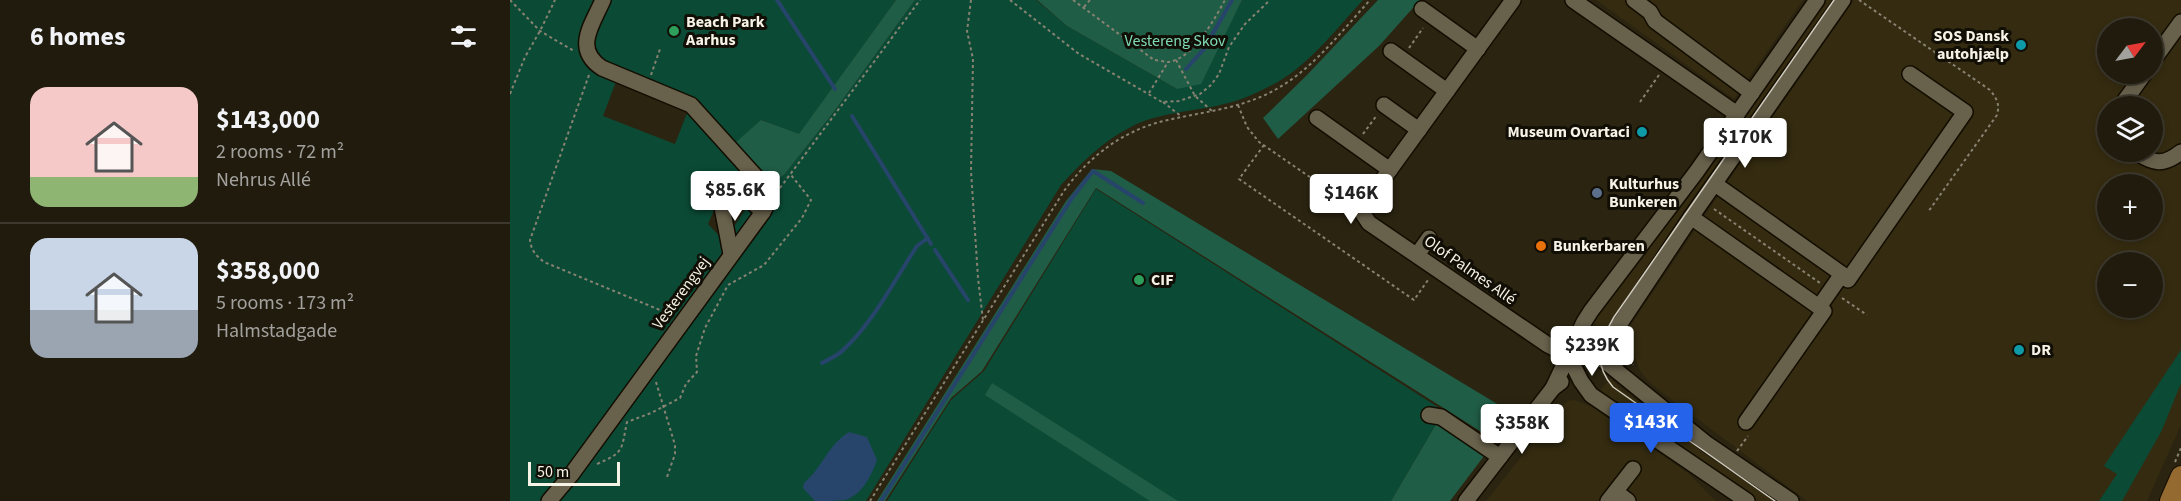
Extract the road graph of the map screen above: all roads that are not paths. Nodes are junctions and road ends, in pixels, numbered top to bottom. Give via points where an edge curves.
1 (603, 0) edge
2 (1513, 0) edge
3 (1573, 0) edge
4 (1634, 0) edge
5 (1843, 0) edge
6 (1814, 1) edge
7 (1427, 12) road end
8 (2181, 22) edge
9 (2163, 47) edge
10 (1478, 48) junction
11 (1396, 55) road end
12 (1910, 74) dead end
13 (1447, 91) junction
14 (1752, 93) junction
15 (1384, 105) road end
16 (1737, 114) junction
17 (1317, 118) dead end
18 (1419, 130) junction
19 (2181, 152) edge
20 (2163, 161) edge
21 (1390, 170) junction
22 (1715, 184) junction
23 (767, 206) junction
24 (1691, 217) junction
25 (1430, 238) dead end
26 (731, 254) junction
27 (1417, 255) junction
28 (1842, 274) junction
29 (1819, 307) junction
30 (1617, 340) junction
31 (1593, 354) junction
32 (1568, 355) junction
33 (1576, 369) junction
34 (1616, 369) junction
35 (1553, 388) junction
36 (1429, 415) dead end
37 (1746, 422) road end
38 (1500, 457) junction
39 (1633, 469) dead end
40 (2181, 476) edge
41 (1617, 498) edge
42 (549, 501) edge
43 (1466, 501) edge
44 (1747, 501) edge
45 (1791, 501) edge
46 (2170, 501) edge

1 - 23 street via 587,34 587,53 594,62 691,105 766,188
2 - 10 street
3 - 16 street
4 - 14 street via 1650,12 1654,21
5 - 22 street
6 - 14 street
7 - 10 street
8 - 9 street
10 - 13 street
11 - 13 street
12 - 28 street via 1965,112 1848,279
13 - 18 street
14 - 16 street
15 - 18 street
16 - 32 street via 1591,312
17 - 21 street
18 - 21 street
19 - 20 street
21 - 27 street, Olof Palmes Allé via 1365,204 1363,214 1369,223
22 - 24 street
22 - 28 street
23 - 26 street, Vesterengvej
23 - 26 street via 739,190 731,191 721,202
24 - 29 street
24 - 30 street
25 - 27 street
26 - 42 street, Vesterengvej
27 - 32 street, Olof Palmes Allé via 1521,328
28 - 29 street
29 - 37 street via 1824,311
30 - 31 street
30 - 34 street via 1610,356
31 - 32 street
31 - 33 street
31 - 34 street
32 - 33 street
32 - 35 street
33 - 35 street
33 - 44 street via 1591,395
34 - 45 street via 1681,424
35 - 38 street
36 - 38 street via 1441,417
38 - 43 street
39 - 41 street
40 - 46 main road

